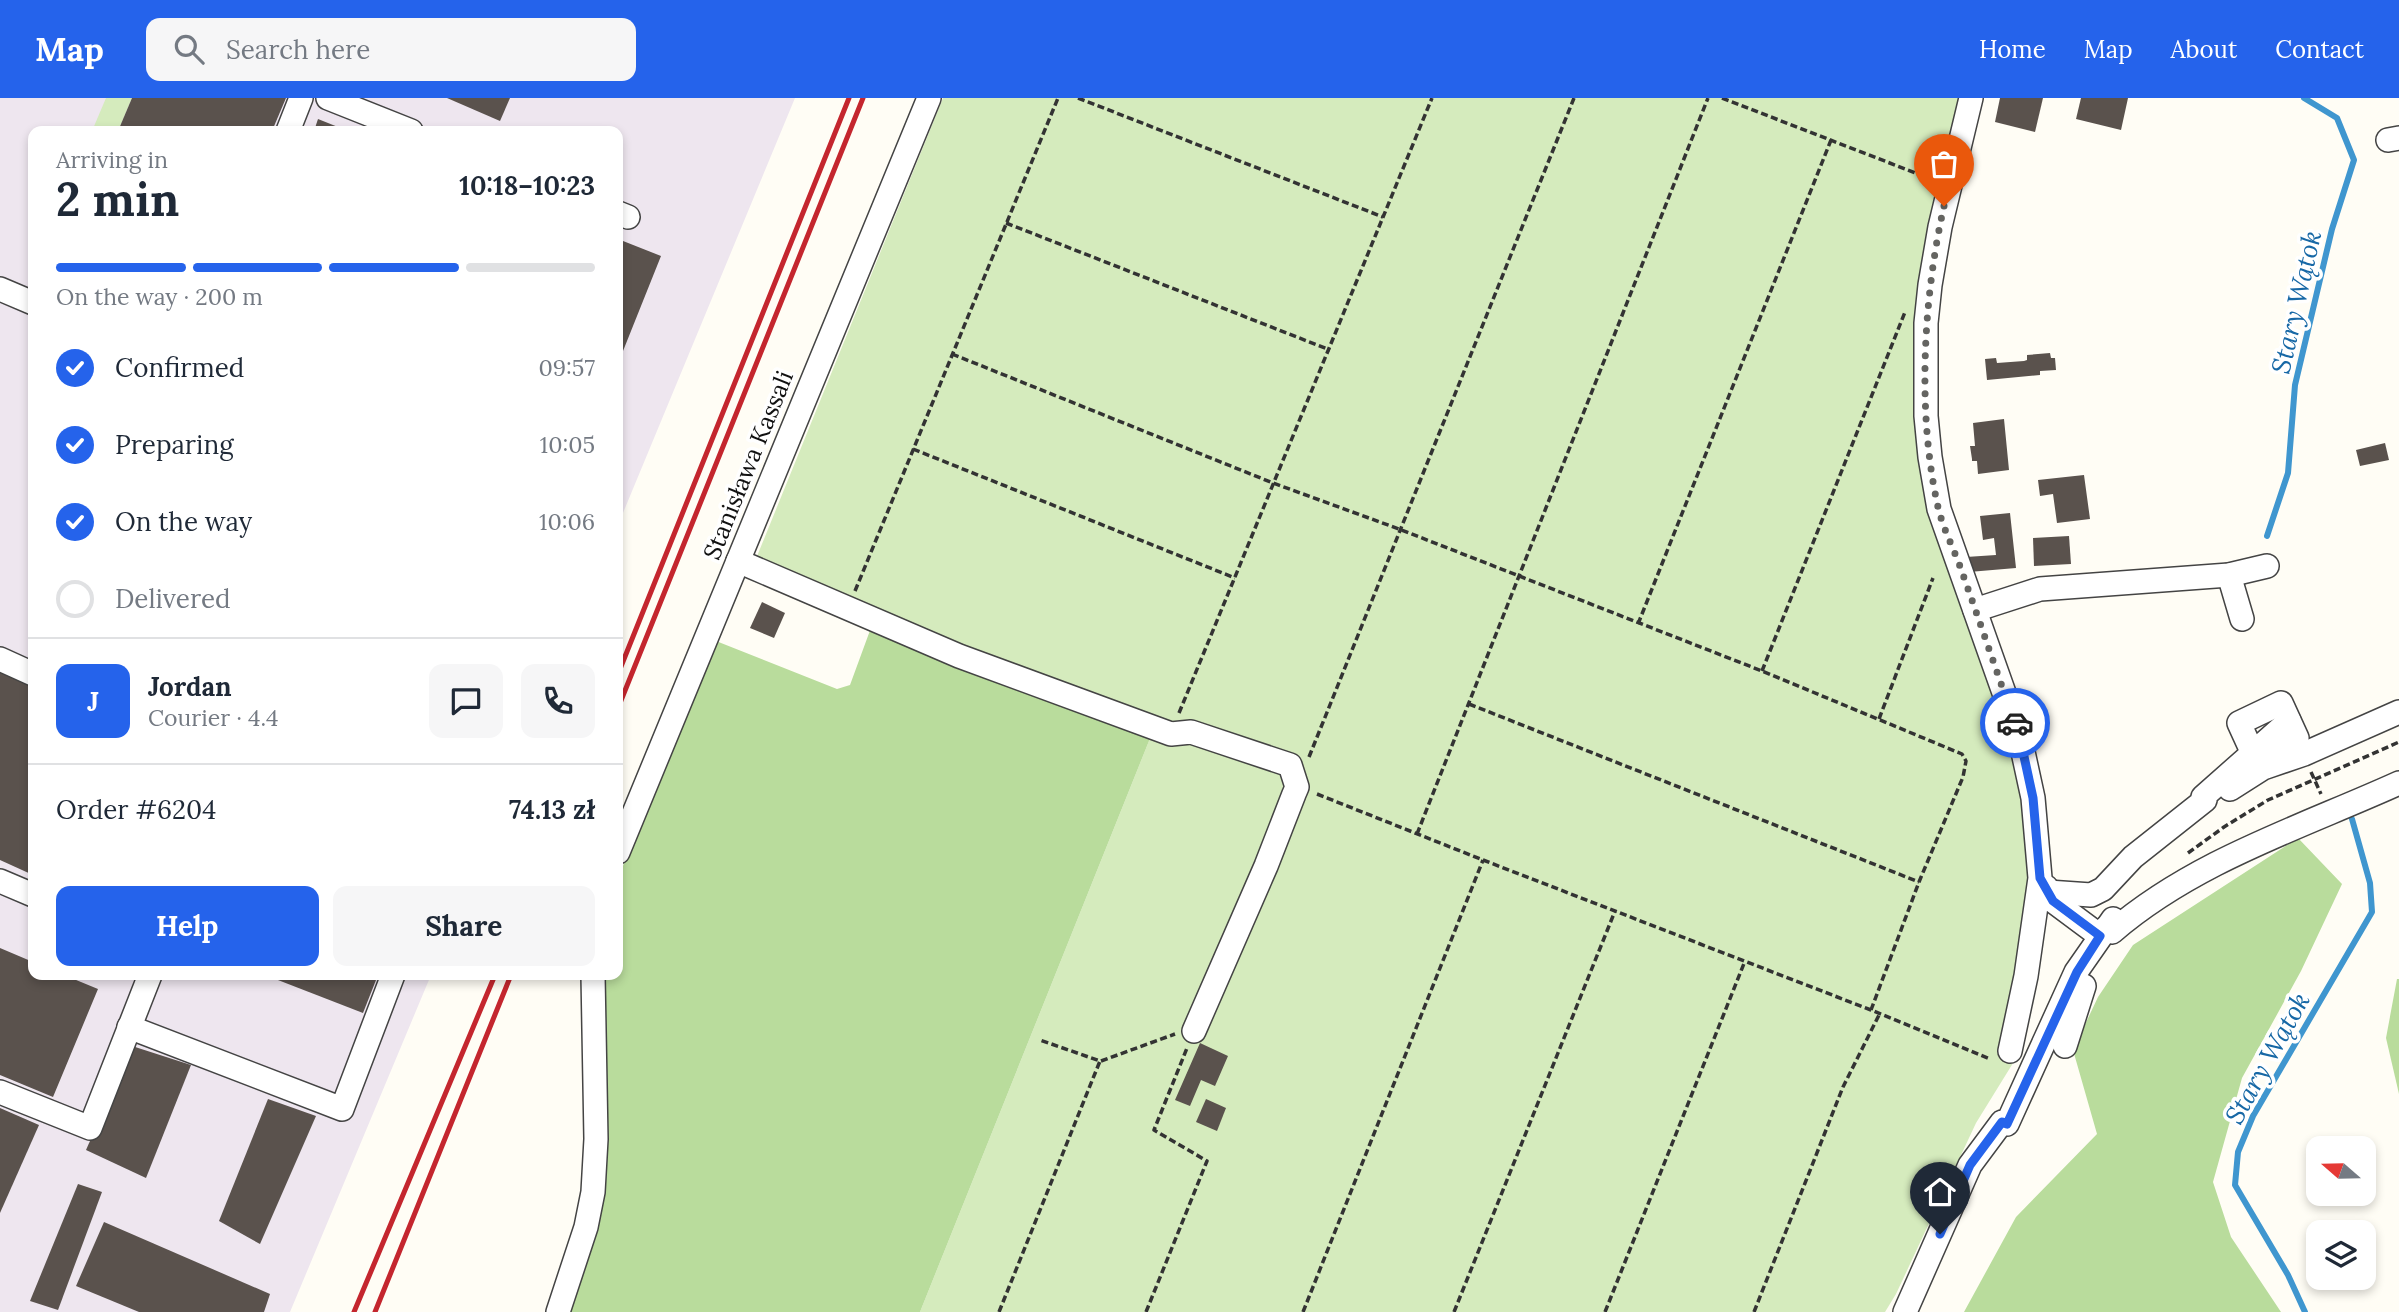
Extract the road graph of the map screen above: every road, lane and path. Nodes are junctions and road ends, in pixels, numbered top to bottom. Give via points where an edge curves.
1 (301, 98) edge
2 (328, 98) edge
3 (929, 98) edge
4 (1058, 98) edge
5 (1078, 98) edge
6 (1432, 98) edge
7 (1574, 98) edge
8 (1708, 98) edge
9 (1722, 98) edge
10 (1971, 98) edge
11 (290, 126) edge
12 (398, 126) edge
13 (1831, 140) junction
14 (1935, 189) dead end
15 (1383, 218) junction
16 (1006, 223) junction
17 (0, 289) edge
18 (28, 301) edge
19 (1908, 304) dead end
20 (1330, 350) junction
21 (952, 354) junction
22 (913, 449) junction
23 (1273, 483) junction
24 (1399, 529) junction
25 (738, 561) junction
26 (2267, 566) dead end
27 (2229, 575) junction
28 (1520, 577) junction
29 (1235, 578) junction
30 (1933, 578) dead end
31 (848, 609) junction
32 (1975, 610) junction
33 (2242, 619) dead end
34 (1638, 624) junction
35 (0, 659) edge
36 (1762, 671) junction
37 (28, 672) edge
38 (1469, 704) junction
39 (2399, 712) edge
40 (1879, 719) junction
41 (1171, 734) junction
42 (2399, 742) edge
43 (2253, 754) junction
44 (2399, 783) edge
45 (1303, 788) junction
46 (2205, 800) junction
47 (1417, 834) junction
48 (623, 840) edge
49 (2182, 858) dead end
50 (1483, 860) junction
51 (0, 881) edge
52 (1919, 882) junction
53 (2044, 885) junction
54 (28, 893) edge
55 (1615, 911) junction
56 (2106, 927) junction
57 (1745, 961) junction
58 (2084, 961) junction
59 (148, 980) edge
60 (391, 980) edge
61 (593, 980) edge
62 (1871, 1010) junction
63 (1880, 1013) junction
64 (130, 1027) junction
65 (1193, 1034) junction
66 (1040, 1040) dead end
67 (2065, 1046) dead end
68 (2010, 1051) joint
69 (1100, 1061) junction
70 (0, 1092) edge
71 (558, 1312) edge
72 (999, 1312) edge
73 (1146, 1312) edge
74 (1303, 1312) edge
75 (1454, 1312) edge
76 (1605, 1312) edge
77 (1754, 1312) edge
78 (1905, 1312) edge

1 - 11 street
2 - 12 street
3 - 25 street, Stanisława Kassali
4 - 16 path
5 - 15 path
6 - 15 path
7 - 24 path
8 - 28 path
9 - 13 path
10 - 32 street via 1930,285 1926,416 1939,509
13 - 14 path via 1933,180
13 - 34 path
15 - 20 path
16 - 20 path
16 - 21 path
17 - 18 street
19 - 36 path
20 - 23 path
21 - 22 path
21 - 23 path
22 - 29 path
22 - 31 path
23 - 24 path
23 - 29 path
24 - 28 path
24 - 45 path
25 - 31 street
25 - 48 street, Stanisława Kassali
26 - 27 street
27 - 32 street via 2040,589
27 - 33 street
28 - 34 path
28 - 38 path
29 - 41 path
30 - 40 path
31 - 41 street via 959,656
32 - 53 street via 2020,738
34 - 36 path
35 - 37 street
36 - 40 path
38 - 47 path
38 - 52 path
39 - 46 street via 2263,768 2207,803
40 - 52 path via 1962,754 1966,761
41 - 45 street via 1191,732 1290,765
42 - 49 path via 2268,800
43 - 43 street via 2289,722 2281,704 2239,723
43 - 46 street via 2203,797
44 - 56 street via 2218,863 2161,895 2112,932
45 - 47 path
45 - 65 street
46 - 53 street via 2133,857 2103,889 2091,895
47 - 50 path
50 - 55 path
50 - 74 path
51 - 54 street
52 - 62 path
53 - 56 street via 2053,901
53 - 68 street
55 - 57 path
55 - 75 path
56 - 58 street
57 - 62 path
57 - 76 path
58 - 67 street via 2091,965
58 - 78 street via 2003,1131 2002,1122 1970,1165
59 - 64 street
60 - 64 street via 342,1109
61 - 71 street via 593,1192
62 - 63 path
63 - 68 path via 1990,1060
63 - 77 path via 1843,1087
64 - 70 street via 90,1128
65 - 69 path via 1173,1033
65 - 73 path via 1154,1130 1207,1161
66 - 69 path
69 - 72 path

